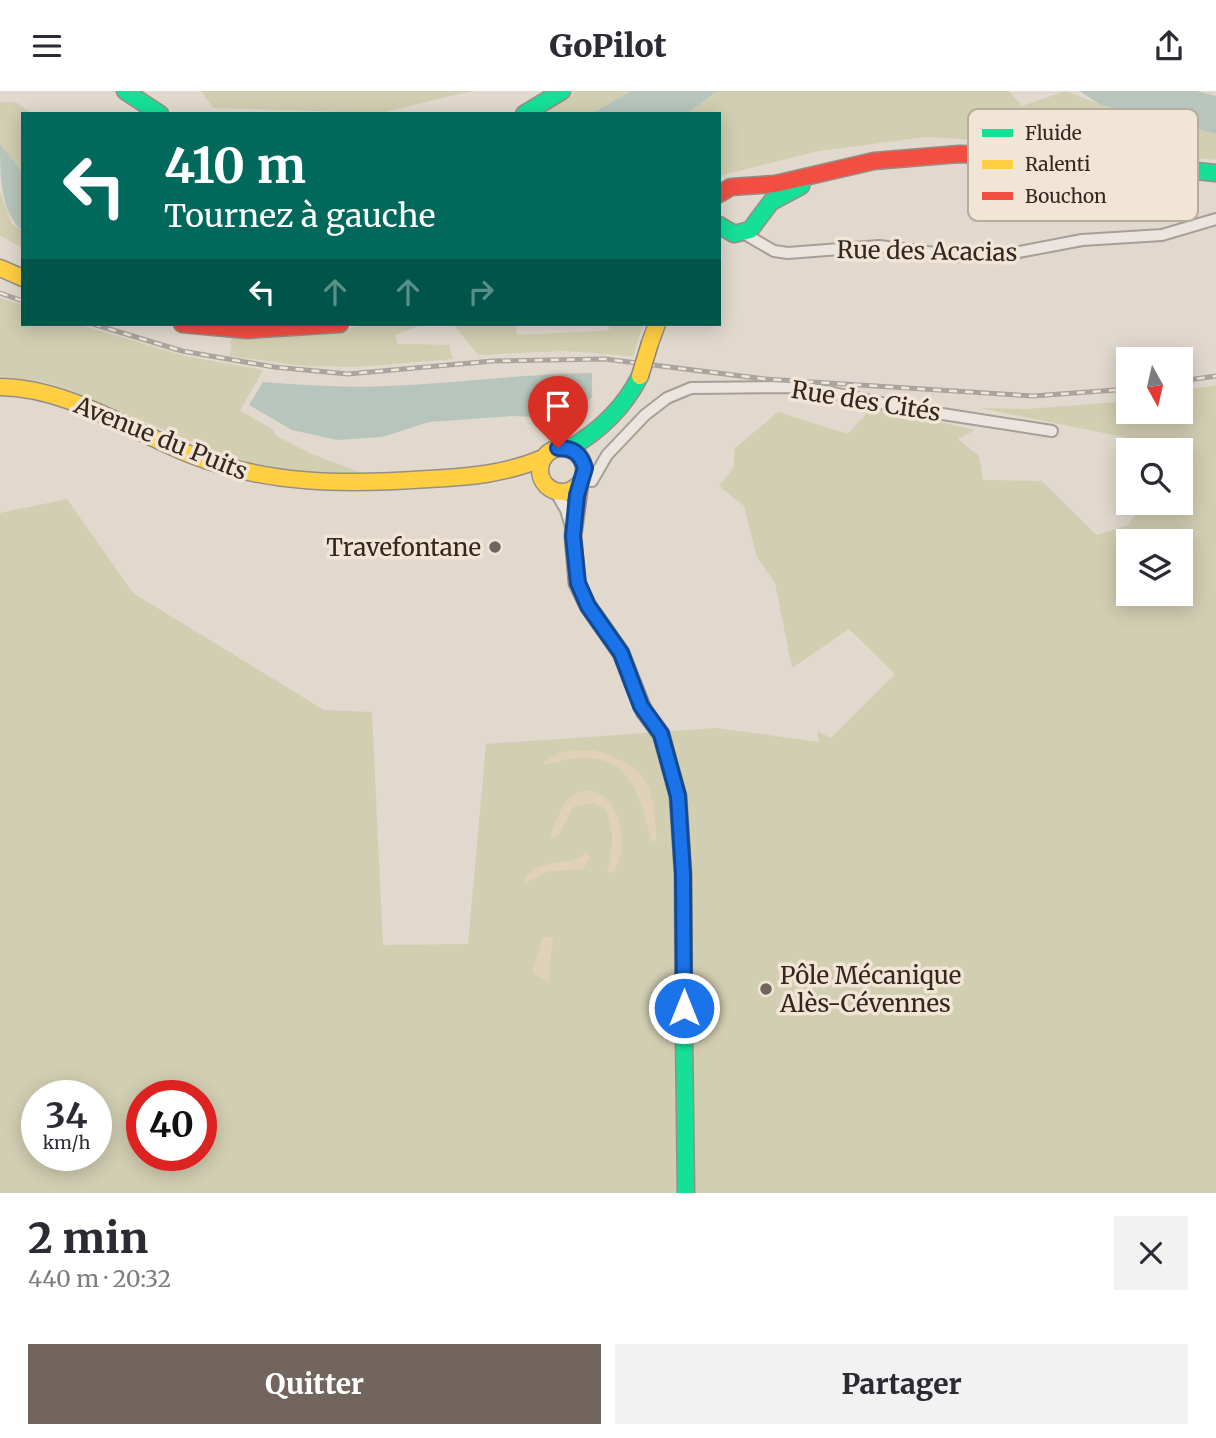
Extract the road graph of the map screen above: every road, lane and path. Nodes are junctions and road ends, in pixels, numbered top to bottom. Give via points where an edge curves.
1 (125, 91) edge
2 (560, 92) edge
3 (157, 112) edge
4 (527, 112) edge
5 (968, 155) edge
6 (927, 156) junction
7 (1198, 171) edge
8 (1216, 173) edge
9 (744, 186) junction
10 (721, 193) edge
11 (1216, 219) edge
12 (721, 225) edge
13 (749, 227) junction
14 (721, 244) edge
15 (762, 244) junction
16 (0, 268) edge
17 (21, 277) edge
18 (204, 326) edge
19 (309, 326) edge
20 (656, 326) edge
21 (0, 387) edge
22 (611, 420) junction
23 (1052, 431) dead end
24 (570, 448) junction
25 (543, 458) junction
26 (491, 475) junction
27 (582, 477) junction
28 (550, 487) junction
29 (573, 536) junction
30 (686, 1193) edge

1 - 3 main road
2 - 4 main road
5 - 6 main road
6 - 9 main road via 874,161 775,184
6 - 13 main road via 872,166 786,192
7 - 8 main road
9 - 10 main road
9 - 13 main road via 760,201
11 - 15 street, Rue des Acacias via 1162,235 1102,237 1003,255 879,246 788,253
12 - 13 main road
13 - 14 main road
13 - 15 street, Rue des Acacias
13 - 15 street
16 - 17 main road
18 - 19 main road via 247,330
20 - 22 main road, bridge via 631,395
21 - 26 main road, Avenue du Puits via 33,389 68,401 247,475 304,485 339,485
22 - 24 main road
22 - 27 main road via 589,451
23 - 27 street, Rue des Cités via 804,387 703,387 680,391 645,415 611,451 592,481
24 - 25 main road via 554,449
24 - 27 main road via 581,458
25 - 26 main road, Avenue du Puits
25 - 28 main road via 540,470
26 - 28 main road, Avenue du Puits
27 - 28 main road via 565,492
27 - 29 main road
28 - 29 street via 566,510
29 - 30 main road via 576,575 584,599 621,653 641,706 661,734 678,796

